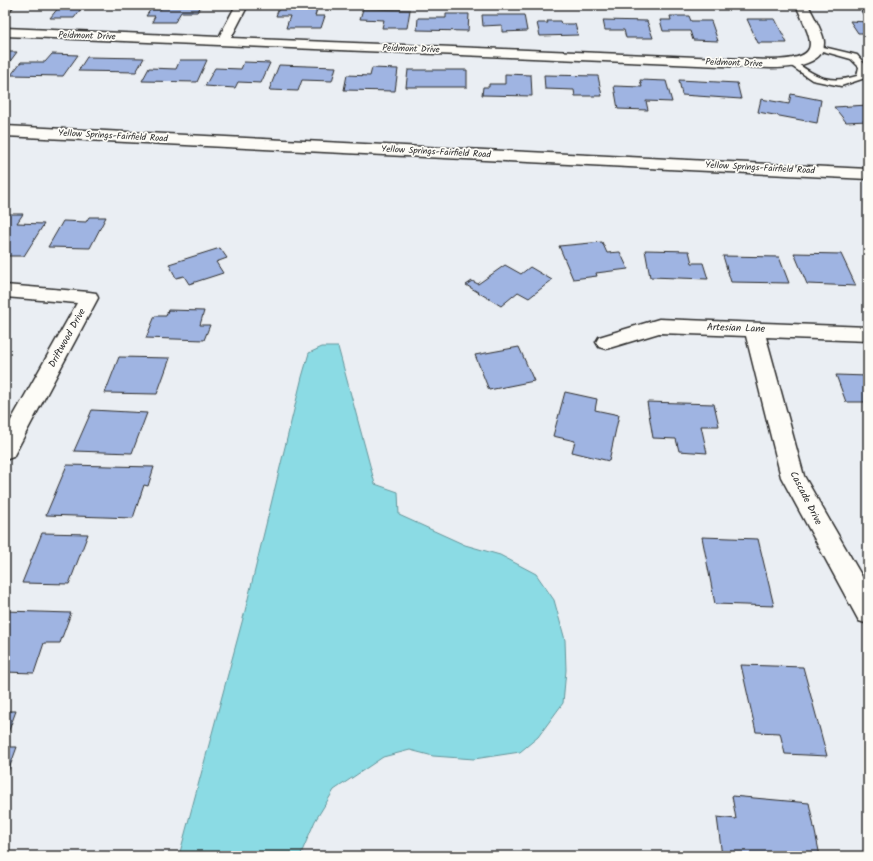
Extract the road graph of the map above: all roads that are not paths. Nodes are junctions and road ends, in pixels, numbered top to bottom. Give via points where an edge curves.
1 (8, 5) edge
2 (242, 5) edge
3 (802, 5) edge
4 (5, 8) edge
5 (5, 32) edge
6 (223, 41) junction
7 (816, 50) junction
8 (791, 63) junction
9 (5, 131) edge
10 (868, 174) edge
11 (5, 291) edge
12 (754, 329) junction
13 (868, 334) edge
14 (606, 342) dead end
15 (5, 452) edge
16 (868, 612) edge

1 - 4 street
2 - 6 street
3 - 7 street via 818,41
5 - 6 street, Peidmont Drive
6 - 8 street, Peidmont Drive
7 - 8 street, Peidmont Drive via 807,58
7 - 8 lane via 854,57 863,67 861,78 841,83 812,78
9 - 10 street, Yellow Springs-Fairfield Road
11 - 15 street, Driftwood Drive via 89,298
12 - 13 street, Artesian Lane
12 - 14 street, Artesian Lane via 659,326
12 - 16 street, Cascade Drive via 793,477

